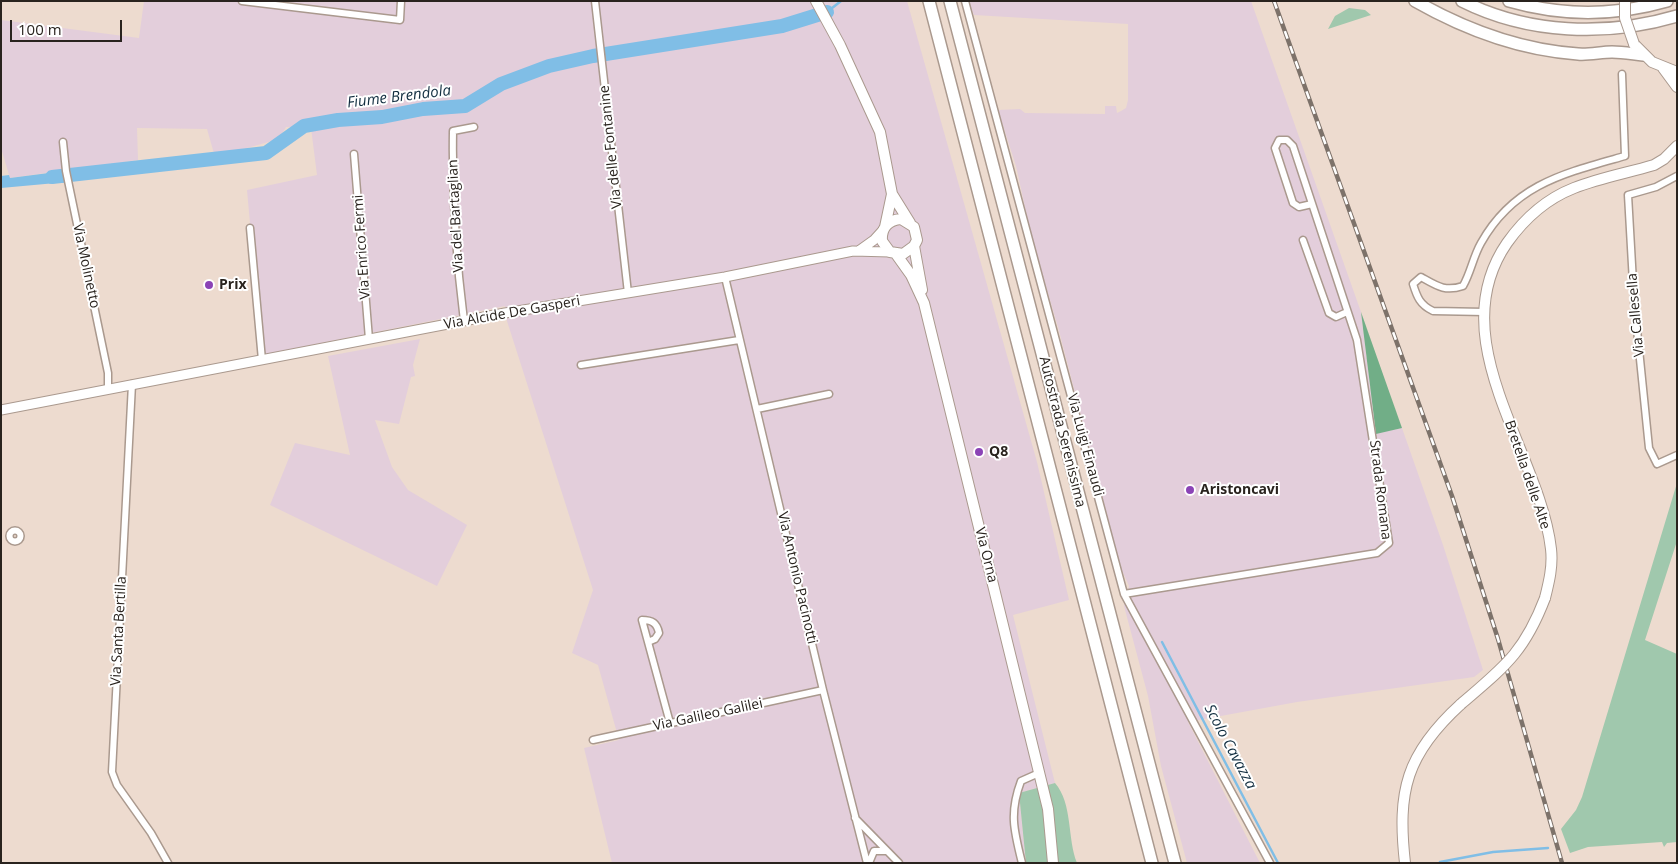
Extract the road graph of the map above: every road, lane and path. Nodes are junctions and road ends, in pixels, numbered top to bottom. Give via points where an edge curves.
1 (242, 1) edge
2 (401, 1) edge
3 (595, 1) edge
4 (929, 1) edge
5 (950, 1) edge
6 (965, 1) edge
7 (1415, 1) edge
8 (1462, 1) edge
9 (1509, 1) edge
10 (1625, 1) edge
11 (1667, 1) edge
12 (816, 2) edge
13 (1677, 16) edge
14 (1643, 55) junction
15 (1663, 68) junction
16 (1677, 72) edge
17 (1622, 74) dead end
18 (1677, 87) edge
19 (474, 126) dead end
20 (63, 142) dead end
21 (1677, 146) edge
22 (354, 154) dead end
23 (1677, 176) edge
24 (892, 194) junction
25 (1312, 204) junction
26 (910, 223) junction
27 (250, 228) dead end
28 (885, 228) junction
29 (1303, 240) dead end
30 (914, 246) junction
31 (860, 250) junction
32 (893, 253) junction
33 (725, 277) junction
34 (628, 293) junction
35 (924, 303) junction
36 (1348, 312) junction
37 (1486, 312) junction
38 (464, 321) junction
39 (369, 339) junction
40 (739, 340) junction
41 (262, 360) junction
42 (582, 365) dead end
43 (132, 384) junction
44 (108, 389) junction
45 (829, 394) dead end
46 (1, 410) edge
47 (757, 410) junction
48 (1677, 455) edge
49 (10, 535) dead end
50 (1, 536) edge
51 (1124, 594) junction
52 (648, 642) dead end
53 (823, 690) junction
54 (670, 724) junction
55 (593, 740) dead end
56 (1039, 773) junction
57 (854, 818) junction
58 (889, 853) junction
59 (168, 863) edge
60 (868, 863) edge
61 (899, 863) edge
62 (1022, 863) edge
63 (1053, 863) edge
64 (1152, 863) edge
65 (1175, 863) edge
66 (1270, 863) edge
67 (1405, 863) edge

1 - 2 street via 400,20
3 - 34 street, Via delle Fontanine
4 - 64 highway, Autostrada Serenissima
5 - 65 highway, Autostrada Serenissima
6 - 51 street, Via Luigi Einaudi
7 - 14 highway via 1447,19 1494,38 1532,48 1579,54 1612,52
8 - 13 highway via 1504,18 1569,29 1624,28
9 - 11 highway via 1542,9 1584,13 1620,11
10 - 14 main road, bridge via 1625,18 1634,44
12 - 24 main road via 880,132
14 - 15 main road
15 - 16 main road
15 - 18 main road
17 - 37 street via 1625,156 1559,175 1519,199 1486,235 1463,286 1441,289 1421,278 1413,284 1417,298 1433,311
19 - 38 street, Via del Bartaglian via 453,132 458,269
20 - 44 street, Via Molinetto via 66,171 108,373
21 - 37 main road, Bretella delle Alte via 1654,165 1574,188 1533,213 1502,250 1489,286
22 - 39 street, Via Enrico Fermi
23 - 48 street, Via Callesella via 1656,187 1628,195 1634,300 1649,448 1658,464
24 - 26 main road
24 - 28 main road
25 - 25 street, Strada Romana via 1292,146 1288,140 1279,140 1275,148 1293,203 1299,207
25 - 36 street, Strada Romana
26 - 28 main road via 897,220
26 - 30 main road via 917,234
27 - 41 street
28 - 31 main road, Via Alcide De Gasperi
28 - 32 main road via 882,241
29 - 36 street via 1329,313 1336,317
30 - 32 main road via 910,252
30 - 35 main road
31 - 32 main road
31 - 33 main road, Via Alcide De Gasperi
32 - 35 main road, Via Orna via 911,275
33 - 34 main road, Via Alcide De Gasperi
33 - 40 street, Via Antonio Pacinotti
34 - 38 main road, Via Alcide De Gasperi
35 - 56 main road, Via Orna
36 - 51 street, Strada Romana via 1360,352 1389,543 1377,552
37 - 67 main road, Bretella delle Alte, bridge via 1488,361 1548,533 1552,561 1545,598 1535,626 1520,649 1428,738 1408,781 1402,808
38 - 39 main road, Via Alcide De Gasperi
39 - 41 main road, Via Alcide De Gasperi
40 - 42 street
40 - 47 street, Via Antonio Pacinotti
41 - 43 main road, Via Alcide De Gasperi
43 - 44 main road, Via Alcide De Gasperi
43 - 59 street, Via Santa Bertilla via 112,772 116,785
44 - 46 main road, Via Alcide De Gasperi
45 - 47 street
47 - 53 street, Via Antonio Pacinotti
49 - 50 street
51 - 66 street, Via Luigi Einaudi
52 - 54 street
53 - 54 street, Via Galileo Galilei
53 - 57 street, Via Antonio Pacinotti
54 - 55 street, Via Galileo Galilei
56 - 62 street via 1021,781 1014,799 1012,823
56 - 63 main road, Via Orna via 1048,809
57 - 58 street
57 - 60 street, Via Antonio Pacinotti
58 - 60 street via 882,850 874,852
58 - 61 street

